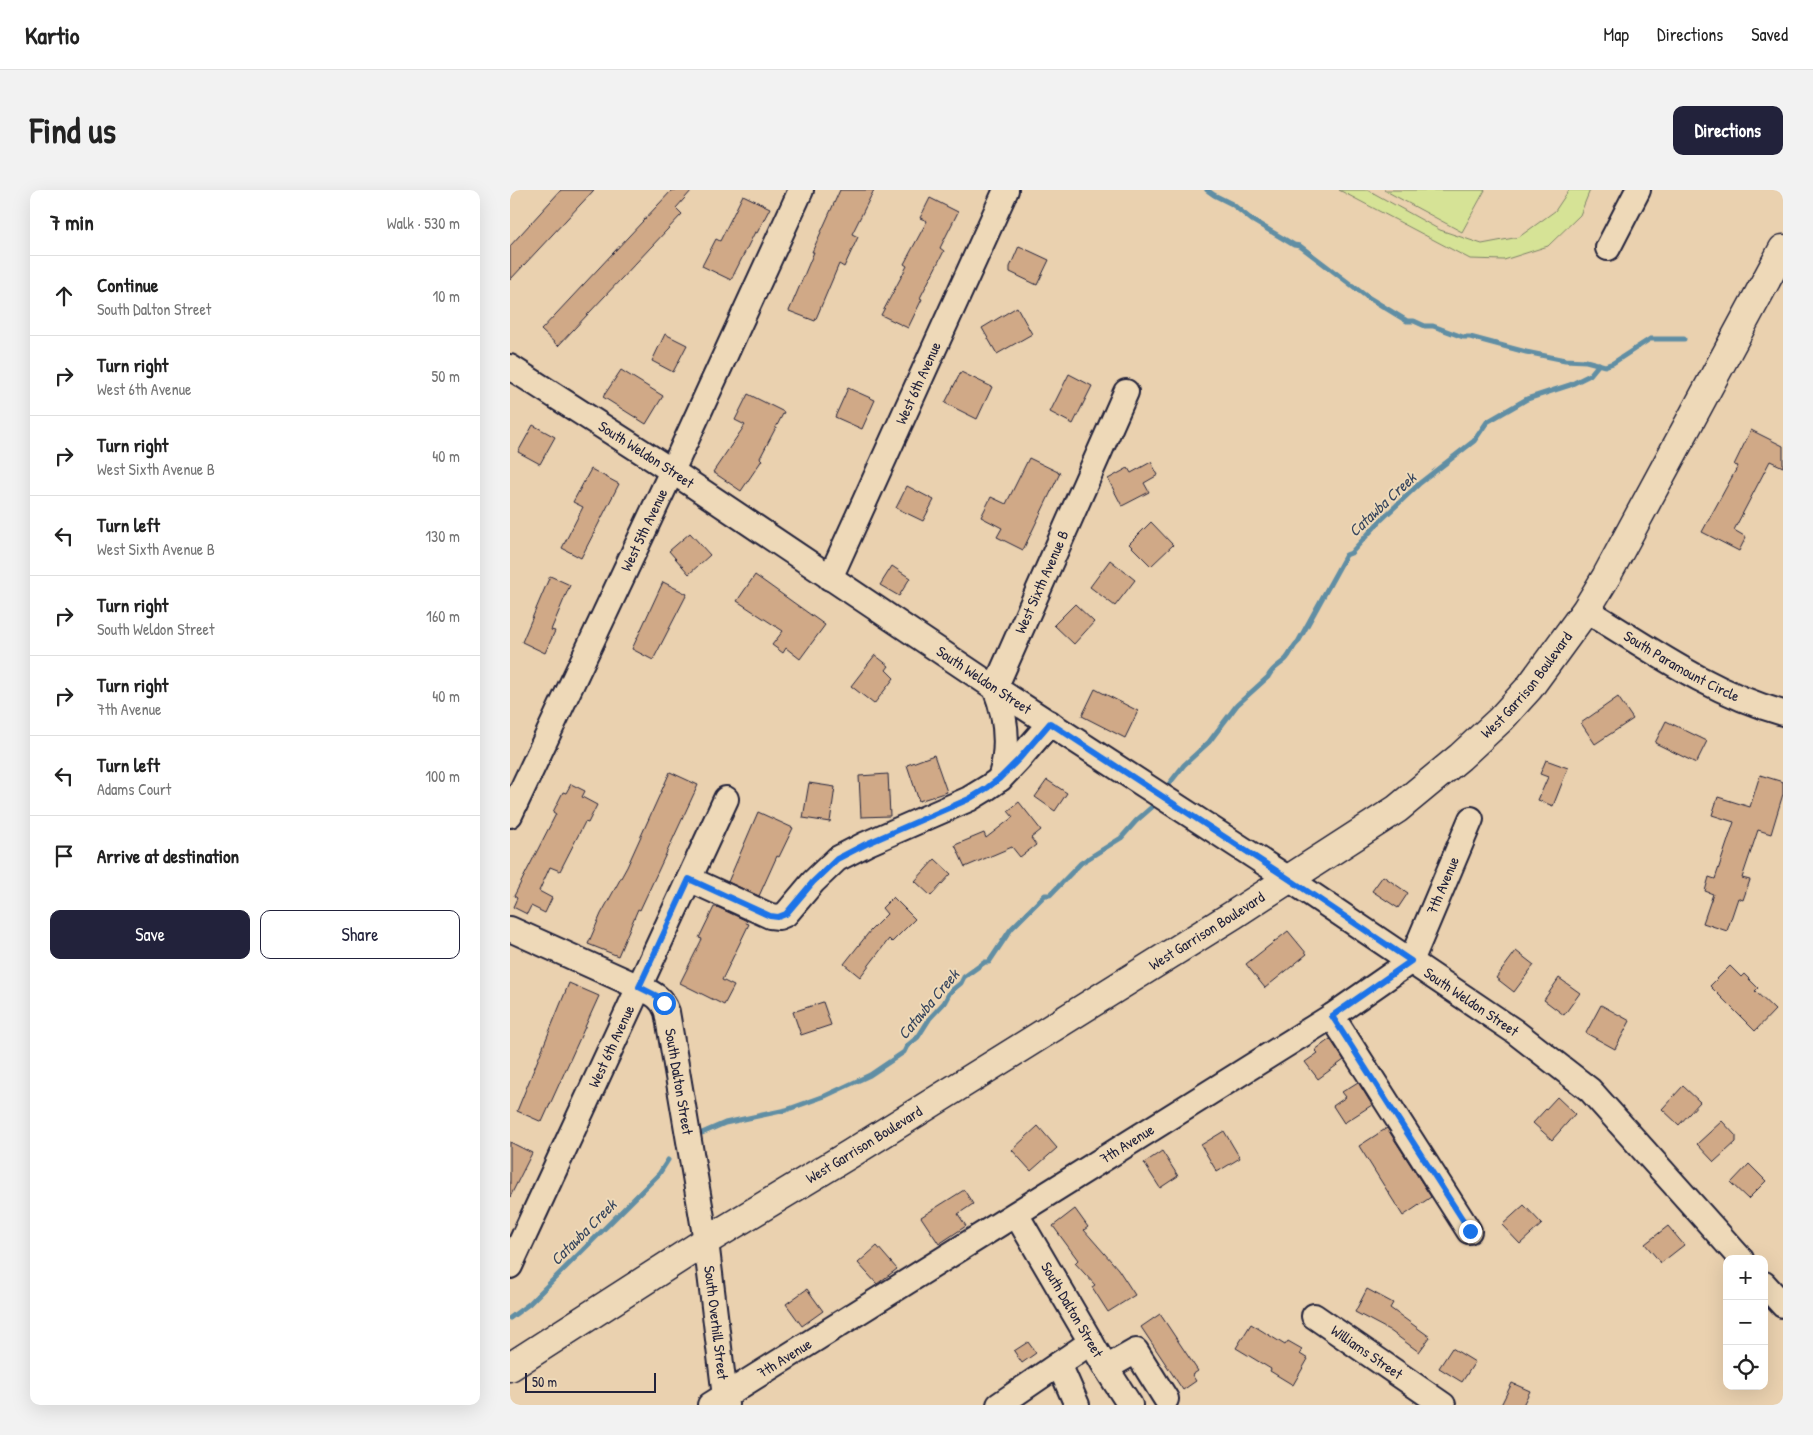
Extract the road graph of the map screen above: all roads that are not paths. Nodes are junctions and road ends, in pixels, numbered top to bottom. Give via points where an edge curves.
1 (801, 190) edge
2 (1006, 190) edge
3 (1638, 190) edge
4 (1608, 248) dead end
5 (1783, 249) edge
6 (513, 375) edge
7 (1126, 392) dead end
8 (672, 471) junction
9 (830, 578) junction
10 (1586, 610) junction
11 (995, 688) junction
12 (1783, 713) edge
13 (1050, 723) junction
14 (1000, 778) junction
15 (726, 798) dead end
16 (510, 815) edge
17 (1472, 819) dead end
18 (689, 879) junction
19 (1289, 879) junction
20 (510, 930) edge
21 (1411, 961) junction
22 (639, 987) junction
23 (1332, 1016) junction
24 (1016, 1214) junction
25 (1470, 1231) dead end
26 (706, 1241) junction
27 (1737, 1255) edge
28 (510, 1266) edge
29 (1768, 1288) edge
30 (1783, 1304) edge
31 (1314, 1316) dead end
32 (1091, 1342) junction
33 (1059, 1364) junction
34 (510, 1367) edge
35 (1106, 1368) junction
36 (1166, 1399) dead end
37 (720, 1402) edge
38 (999, 1405) edge
39 (1077, 1405) edge
40 (1130, 1405) edge
41 (1443, 1405) edge

1 - 8 street, West 5th Avenue
2 - 9 street, West 6th Avenue
3 - 4 street
5 - 10 main road, West Garrison Boulevard
6 - 8 street, South Weldon Street
7 - 11 street, West Sixth Avenue B
8 - 9 street, South Weldon Street
8 - 16 street, West 5th Avenue
9 - 11 street, South Weldon Street
10 - 12 street, South Paramount Circle via 1702,681 1732,696
10 - 19 main road, West Garrison Boulevard via 1529,688 1460,757 1397,809
11 - 13 street, South Weldon Street
11 - 14 street via 1003,707 1006,736
13 - 14 street
13 - 19 street, South Weldon Street
14 - 18 street via 969,799 837,859 786,914 778,917
15 - 18 street, West 6th Avenue
17 - 21 street, 7th Avenue
18 - 22 street, West 6th Avenue
19 - 21 street, South Weldon Street
19 - 26 main road, West Garrison Boulevard
20 - 22 street, South Dalton Street
21 - 23 street, 7th Avenue
21 - 27 street, South Weldon Street via 1514,1031 1590,1090
22 - 26 street, South Dalton Street via 659,997 668,1012
22 - 28 street, West 6th Avenue
23 - 24 street, 7th Avenue
23 - 25 street
24 - 32 street, South Dalton Street
24 - 37 street, 7th Avenue
26 - 34 main road, West Garrison Boulevard
26 - 37 street, South Overhill Street
29 - 30 street
31 - 41 street, Williams Street
32 - 33 street
32 - 35 street, South Dalton Street
33 - 38 street
33 - 39 street
35 - 36 street via 1136,1351
35 - 40 street, South Dalton Street

